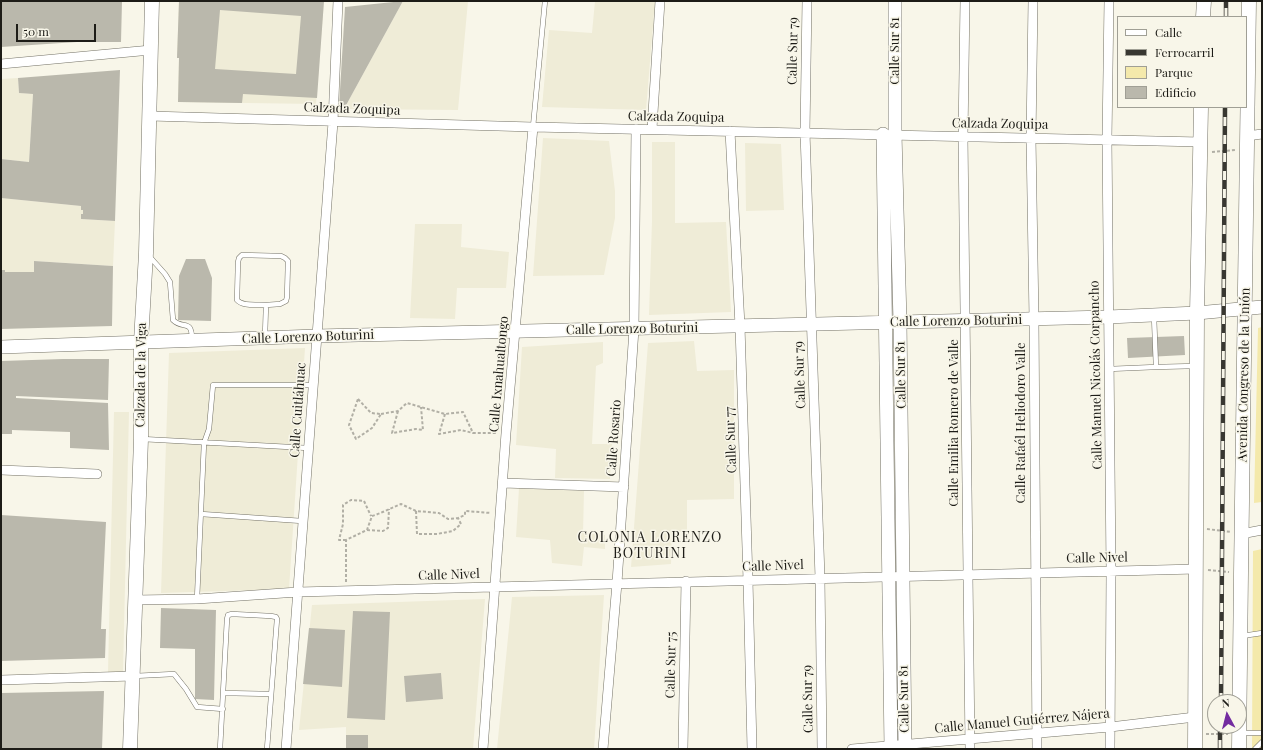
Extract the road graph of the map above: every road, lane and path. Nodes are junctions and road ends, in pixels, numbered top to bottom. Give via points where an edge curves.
1 (152, 1) edge
2 (338, 1) edge
3 (545, 1) edge
4 (660, 1) edge
5 (807, 1) edge
6 (895, 1) edge
7 (965, 1) edge
8 (1033, 1) edge
9 (1109, 1) edge
10 (1204, 1) edge
11 (1249, 1) edge
12 (1203, 16) edge
13 (151, 50) junction
14 (1, 64) edge
15 (1201, 108) edge
16 (150, 116) junction
17 (333, 122) junction
18 (533, 127) junction
19 (636, 129) junction
20 (652, 129) junction
21 (730, 131) junction
22 (805, 132) junction
23 (889, 134) junction
24 (1262, 134) edge
25 (963, 136) junction
26 (1031, 138) junction
27 (1107, 139) junction
28 (1247, 143) junction
29 (1200, 148) junction
30 (146, 253) junction
31 (266, 305) junction
32 (1262, 307) edge
33 (1245, 309) junction
34 (1197, 313) junction
35 (1154, 315) junction
36 (1108, 317) junction
37 (1034, 319) junction
38 (966, 321) junction
39 (900, 322) junction
40 (886, 323) junction
41 (812, 325) junction
42 (740, 326) junction
43 (634, 328) junction
44 (515, 331) junction
45 (317, 336) junction
46 (265, 338) junction
47 (192, 340) junction
48 (141, 342) junction
49 (1, 347) edge
50 (1197, 366) junction
51 (1156, 367) junction
52 (1108, 369) junction
53 (313, 385) junction
54 (422, 408) junction
55 (398, 411) junction
56 (381, 414) junction
57 (445, 414) junction
58 (473, 433) junction
59 (506, 433) junction
60 (140, 439) junction
61 (204, 442) junction
62 (308, 448) junction
63 (1, 470) edge
64 (97, 474) dead end
65 (503, 483) junction
66 (624, 487) junction
67 (390, 508) junction
68 (416, 511) junction
69 (501, 513) junction
70 (201, 514) junction
71 (372, 516) junction
72 (458, 518) junction
73 (302, 521) junction
74 (1196, 528) junction
75 (367, 530) junction
76 (1262, 530) edge
77 (1241, 534) junction
78 (346, 540) junction
79 (1196, 569) junction
80 (1111, 571) junction
81 (1035, 572) junction
82 (1240, 573) junction
83 (968, 574) junction
84 (889, 576) junction
85 (903, 576) junction
86 (820, 578) junction
87 (748, 580) junction
88 (686, 581) junction
89 (617, 583) junction
90 (496, 587) junction
91 (346, 591) junction
92 (298, 592) junction
93 (197, 598) junction
94 (135, 600) junction
95 (1262, 633) edge
96 (1240, 636) junction
97 (132, 676) junction
98 (1, 680) edge
99 (224, 693) junction
100 (272, 694) junction
101 (1240, 694) edge
102 (223, 709) junction
103 (1195, 717) junction
104 (1110, 727) junction
105 (1247, 733) edge
106 (1262, 733) edge
107 (1036, 734) junction
108 (1195, 734) junction
109 (1207, 734) edge
110 (1240, 734) edge
111 (970, 739) junction
112 (1262, 742) edge
113 (891, 747) edge
114 (905, 747) edge
115 (130, 749) edge
116 (220, 749) edge
117 (267, 749) edge
118 (286, 749) edge
119 (483, 749) edge
120 (603, 749) edge
121 (683, 749) edge
122 (752, 749) edge
123 (822, 749) edge
124 (852, 749) edge
125 (970, 749) edge
126 (1036, 749) edge
127 (1110, 749) edge
128 (1195, 749) edge
129 (1240, 749) edge
130 (1255, 749) edge

1 - 13 main road, Calzada de la Viga
2 - 17 street, Calle Cuitláhuac
3 - 18 lane, Calle Ixnahualtongo
4 - 20 street
5 - 22 street, Calle Sur 79
6 - 23 street, Calle Sur 81
7 - 25 street, Calle Emilia Romero de Valle
8 - 26 street, Calle Rafaél Heliodoro Valle
9 - 27 street, Calle Manuel Nicolás Corpancho
10 - 12 main road
11 - 28 main road, Avenida Congreso de la Unión
13 - 14 street
13 - 16 main road, Calzada de la Viga
15 - 29 main road
16 - 17 street, Calzada Zoquipa
16 - 30 main road, Calzada de la Viga
17 - 18 street, Calzada Zoquipa
17 - 45 street, Calle Cuitláhuac
18 - 19 street, Calzada Zoquipa
18 - 44 street, Calle Ixnahualtongo
19 - 20 street, Calzada Zoquipa
19 - 43 street, Calle Rosario
20 - 21 street, Calzada Zoquipa
21 - 22 street, Calzada Zoquipa
21 - 42 street, Calle Sur 77
22 - 23 street, Calzada Zoquipa
22 - 41 street, Calle Sur 79
23 - 25 street, Calzada Zoquipa
23 - 39 street, Calle Sur 81
23 - 40 street, Calle Sur 81
24 - 28 street
25 - 26 street, Calzada Zoquipa
25 - 38 street, Calle Emilia Romero de Valle
26 - 27 street, Calzada Zoquipa
26 - 37 street, Calle Rafaél Heliodoro Valle
27 - 29 street, Calzada Zoquipa
27 - 36 street, Calle Manuel Nicolás Corpancho
28 - 29 path
28 - 33 main road, Avenida Congreso de la Unión
29 - 34 main road
30 - 47 lane via 170,282 174,320 191,328
30 - 48 main road, Calzada de la Viga
31 - 31 lane via 244,304 237,300 238,262 242,255 281,256 288,261 286,301
31 - 46 lane
32 - 33 street, Calle Lorenzo Boturini
33 - 34 street, Calle Lorenzo Boturini
33 - 77 main road, Avenida Congreso de la Unión
34 - 35 street, Calle Lorenzo Boturini
34 - 50 main road
35 - 36 street, Calle Lorenzo Boturini
35 - 51 lane
36 - 37 street, Calle Lorenzo Boturini
36 - 52 street, Calle Manuel Nicolás Corpancho
37 - 38 street, Calle Lorenzo Boturini
37 - 81 street, Calle Rafaél Heliodoro Valle
38 - 39 street, Calle Lorenzo Boturini
38 - 83 street, Calle Emilia Romero de Valle
39 - 40 street, Calle Lorenzo Boturini
39 - 85 street, Calle Sur 81
40 - 41 street, Calle Lorenzo Boturini
40 - 84 street, Calle Sur 81
41 - 42 street, Calle Lorenzo Boturini
41 - 86 street, Calle Sur 79
42 - 43 street, Calle Lorenzo Boturini
42 - 87 street, Calle Sur 77
43 - 44 street, Calle Lorenzo Boturini
43 - 66 street, Calle Rosario
44 - 45 street, Calle Lorenzo Boturini
44 - 59 street, Calle Ixnahualtongo
45 - 46 street, Calle Lorenzo Boturini
45 - 53 street, Calle Cuitláhuac
46 - 47 street, Calle Lorenzo Boturini
47 - 48 street, Calle Lorenzo Boturini
48 - 49 street, Calle Lorenzo Boturini
48 - 60 main road, Calzada de la Viga
50 - 51 lane
50 - 74 main road
51 - 52 lane
52 - 80 street, Calle Manuel Nicolás Corpancho
53 - 61 lane via 213,385 209,428
53 - 62 street, Calle Cuitláhuac
54 - 55 path via 407,403
54 - 55 path via 423,430 392,433
54 - 57 path
55 - 56 path
56 - 56 path via 371,413 358,399 349,425 356,439 372,428
57 - 58 path via 463,412
57 - 58 path via 439,434 461,430
58 - 59 path
59 - 65 street, Calle Ixnahualtongo
60 - 61 lane
60 - 94 main road, Calzada de la Viga
61 - 62 lane
61 - 70 lane
62 - 73 street, Calle Cuitláhuac
63 - 64 street
65 - 66 street
65 - 69 street, Calle Ixnahualtongo
66 - 89 street, Calle Rosario
67 - 68 path via 401,504
67 - 71 path via 384,513
67 - 75 path via 388,528 383,531
68 - 72 path via 439,513 448,519
68 - 72 path via 417,534 453,531 461,524
69 - 72 path via 465,511 465,515
69 - 90 street, Calle Ixnahualtongo
70 - 73 lane
70 - 93 lane
71 - 75 path
71 - 78 path via 364,501 351,500 343,505 343,524 339,540
73 - 92 street, Calle Cuitláhuac
74 - 77 path
74 - 79 main road
75 - 78 path
76 - 77 street
77 - 82 main road, Avenida Congreso de la Unión
78 - 91 path
79 - 80 street, Calle Nivel
79 - 82 path
79 - 103 main road
80 - 81 street, Calle Nivel
80 - 104 street, Calle Manuel Nicolás Corpancho
81 - 83 street, Calle Nivel
81 - 107 street, Calle Rafaél Heliodoro Valle
82 - 96 main road, Avenida Congreso de la Unión
83 - 85 street, Calle Nivel
83 - 111 street, Calle Emilia Romero de Valle
84 - 85 street, Calle Nivel
84 - 86 street, Calle Nivel
84 - 113 street, Calle Sur 81
85 - 114 street, Calle Sur 81
86 - 87 street, Calle Nivel
86 - 123 street, Calle Sur 79
87 - 88 street, Calle Nivel
87 - 122 street, Calle Sur 77
88 - 89 street, Calle Nivel
88 - 121 street, Calle Sur 75
89 - 90 street, Calle Nivel
89 - 120 street, Calle Rosario
90 - 91 street, Calle Nivel
90 - 119 street, Calle Ixnahualtongo
91 - 92 street, Calle Nivel
92 - 93 street, Calle Nivel
92 - 118 street, Calle Cuitláhuac
93 - 94 street, Calle Nivel
94 - 97 main road, Calzada de la Viga
95 - 96 lane
96 - 101 main road, Avenida Congreso de la Unión
97 - 98 street
97 - 102 lane via 174,674 197,708
97 - 115 main road, Calzada de la Viga
99 - 100 lane
99 - 100 lane via 228,615 232,614 274,616 277,619
99 - 102 lane
100 - 117 lane
102 - 116 lane
103 - 104 street, Calle Manuel Gutiérrez Nájera
103 - 108 main road
104 - 107 street, Calle Manuel Gutiérrez Nájera
104 - 127 street, Calle Manuel Nicolás Corpancho
105 - 106 lane
107 - 111 street, Calle Manuel Gutiérrez Nájera
107 - 126 street, Calle Rafaél Heliodoro Valle
108 - 109 path
108 - 128 main road
110 - 129 main road, Avenida Congreso de la Unión
111 - 114 street, Calle Manuel Gutiérrez Nájera
111 - 125 street, Calle Emilia Romero de Valle
112 - 130 lane
113 - 114 street, Calle Manuel Gutiérrez Nájera
113 - 124 street, Calle Manuel Gutiérrez Nájera

